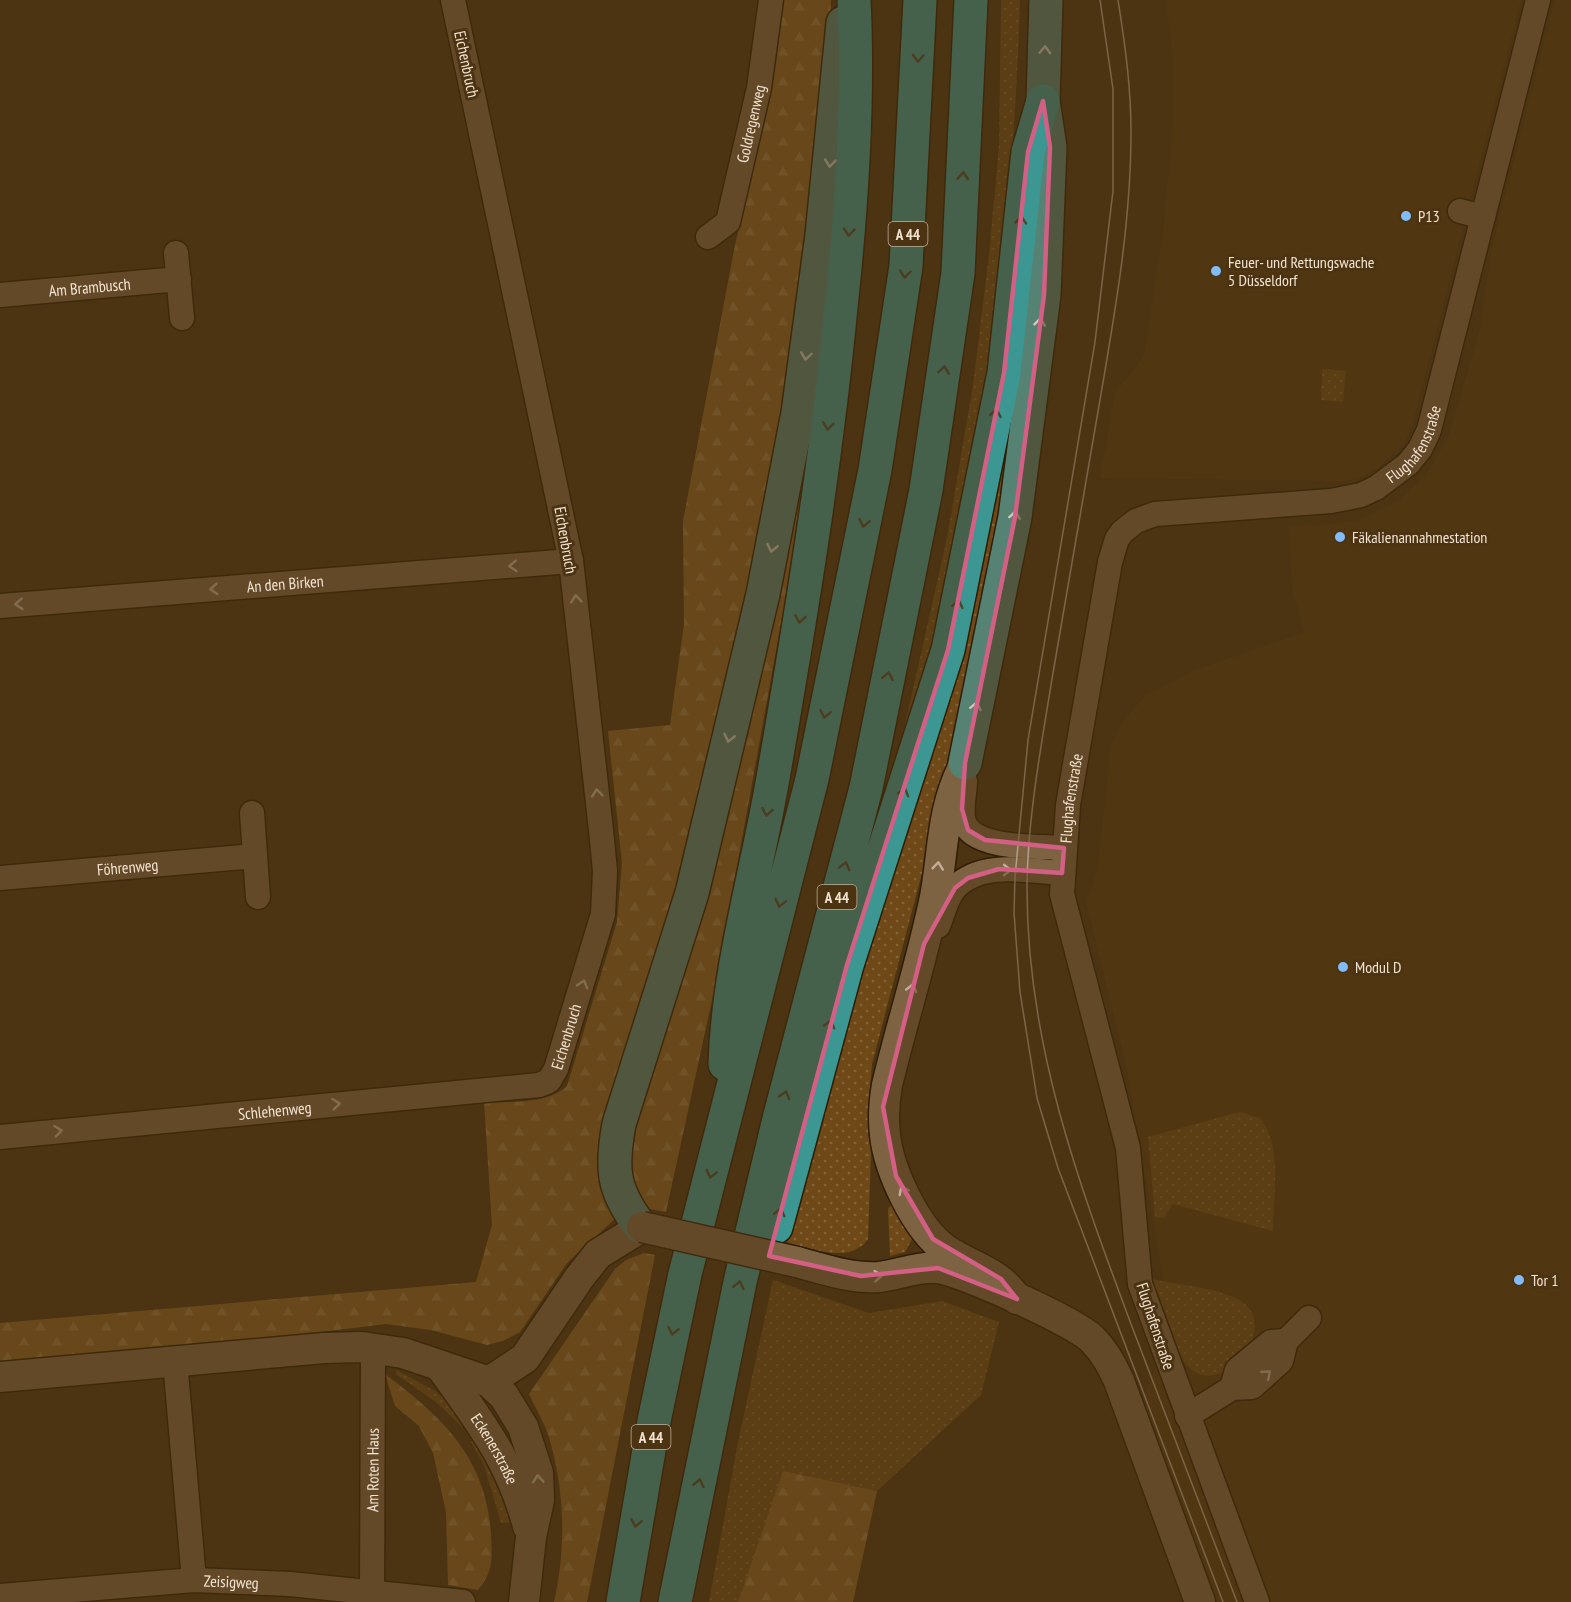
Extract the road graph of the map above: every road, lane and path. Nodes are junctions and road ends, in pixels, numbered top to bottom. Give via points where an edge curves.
1 (453, 0) edge
2 (771, 0) edge
3 (846, 0) edge
4 (854, 0) edge
5 (920, 0) edge
6 (971, 0) edge
7 (1046, 0) edge
8 (1538, 0) edge
9 (1043, 101) junction
10 (1460, 210) dead end
11 (1483, 217) junction
12 (708, 237) dead end
13 (176, 253) dead end
14 (179, 279) junction
15 (0, 295) edge
16 (182, 318) dead end
17 (571, 561) junction
18 (0, 606) edge
19 (965, 764) junction
20 (252, 813) dead end
21 (1064, 848) junction
22 (255, 856) junction
23 (1062, 873) junction
24 (0, 878) edge
25 (258, 897) dead end
26 (924, 944) junction
27 (549, 1081) joint
28 (723, 1126) junction
29 (0, 1137) edge
30 (641, 1226) junction
31 (933, 1239) junction
32 (915, 1270) junction
33 (1017, 1299) junction
34 (1309, 1318) dead end
35 (728, 1342) junction
36 (373, 1348) junction
37 (175, 1361) junction
38 (441, 1367) junction
39 (0, 1377) edge
40 (489, 1382) junction
41 (1187, 1416) junction
42 (531, 1537) junction
43 (194, 1580) junction
44 (372, 1592) junction
45 (0, 1596) edge
46 (463, 1602) edge
47 (524, 1602) edge
48 (623, 1602) edge
49 (675, 1602) edge
50 (1200, 1602) edge
51 (1257, 1602) edge

1 - 17 street, Eichenbruch
2 - 12 street, Goldregenweg via 759,88 728,222
3 -> 30 main road via 822,235 798,413 763,594 692,893 619,1124 613,1156 614,1179
4 -> 28 highway via 853,174 835,367 799,627 726,1015
5 -> 28 highway, A 44 via 906,266 875,470 812,779
35 -> 6 highway, A 44 via 780,1114 866,788 926,490 958,273
9 -> 7 main road
8 - 11 street, Flughafenstraße
19 -> 9 main road via 1015,517 1044,295 1050,147
35 -> 9 highway via 758,1304 847,965 948,650 1004,374 1028,152
10 - 11 street
11 - 21 street, Flughafenstraße via 1429,430 1408,464 1361,495 1331,501 1155,514 1137,521 1117,539 1068,805
13 - 14 street
14 - 15 street, Am Brambusch
14 - 16 street
17 -> 18 street, An den Birken
27 -> 17 street, Eichenbruch via 603,914 605,871
19 - 21 street via 962,809 968,830 996,843
26 -> 19 street via 942,834 953,787
20 - 22 street
21 - 23 street, Flughafenstraße
22 - 24 street, Föhrenweg
22 - 25 street
26 -> 23 street via 938,925 949,897 968,878 999,869
23 - 41 street, Flughafenstraße via 1064,905 1128,1148 1140,1284
31 -> 26 street via 896,1176 885,1136 883,1107
29 -> 27 street, Schlehenweg
28 -> 48 highway, A 44 via 666,1364
30 -> 32 street, bridge via 861,1276
30 - 40 street via 598,1254 525,1358
31 - 32 street via 929,1255
31 - 33 street via 1001,1279
32 - 33 street via 938,1268
33 - 50 street via 1070,1323 1108,1357
34 - 41 street via 1286,1341 1271,1342 1237,1370 1232,1388
49 -> 35 highway, A 44
36 - 37 street via 324,1348
36 - 38 street via 403,1353
36 - 44 street, Am Roten Haus
37 - 39 street
37 - 43 street
38 - 40 street
38 - 42 street, Eckenerstraße via 487,1430 518,1488
42 -> 40 street, Eckenerstraße via 539,1500 533,1452 513,1410
41 - 51 street, Flughafenstraße
42 - 47 street, Eckenerstraße
43 - 44 street, Zeisigweg
43 - 45 street, Zeisigweg
44 - 46 street, Zeisigweg

